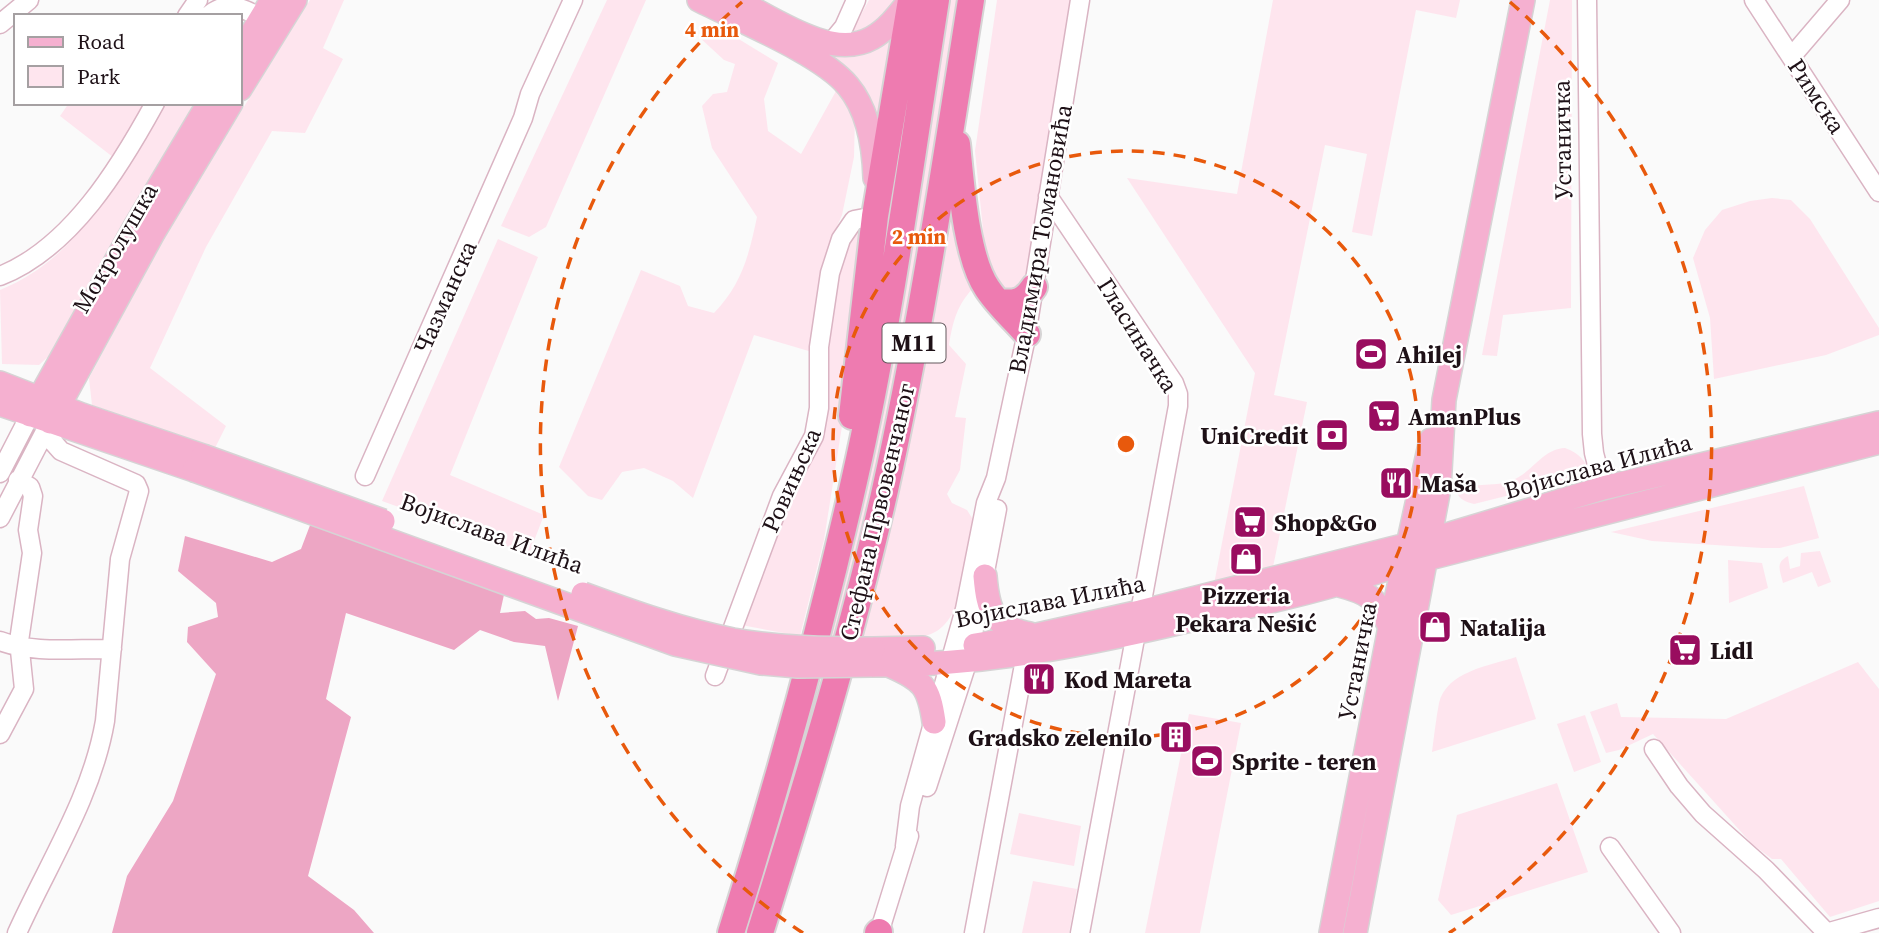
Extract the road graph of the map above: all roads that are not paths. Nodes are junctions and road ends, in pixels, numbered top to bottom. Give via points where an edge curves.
1 (29, 0) edge
2 (295, 0) edge
3 (573, 0) edge
4 (586, 0) edge
5 (699, 0) edge
6 (736, 0) edge
7 (856, 0) edge
8 (911, 0) edge
9 (936, 0) edge
10 (971, 0) edge
11 (1080, 0) edge
12 (1524, 0) edge
13 (1587, 0) edge
14 (1754, 0) edge
15 (1840, 0) edge
16 (267, 9) edge
17 (210, 14) edge
18 (0, 24) edge
19 (773, 28) junction
20 (830, 44) junction
21 (242, 50) edge
22 (1792, 56) junction
23 (242, 86) edge
24 (154, 105) edge
25 (208, 105) edge
26 (230, 105) edge
27 (954, 108) junction
28 (523, 118) junction
29 (1879, 192) edge
30 (1048, 196) junction
31 (876, 216) junction
32 (0, 275) edge
33 (1034, 287) junction
34 (998, 302) junction
35 (1027, 334) junction
36 (0, 383) edge
37 (1444, 400) junction
38 (0, 404) edge
39 (44, 410) junction
40 (1879, 423) edge
41 (1879, 442) edge
42 (0, 473) edge
43 (365, 476) dead end
44 (996, 478) junction
45 (18, 480) junction
46 (1439, 488) junction
47 (1603, 488) junction
48 (848, 505) junction
49 (0, 518) edge
50 (1484, 525) junction
51 (1416, 552) junction
52 (985, 576) junction
53 (1339, 585) junction
54 (1138, 623) junction
55 (1390, 628) junction
56 (0, 641) edge
57 (1031, 645) junction
58 (19, 646) junction
59 (112, 649) junction
60 (961, 653) junction
61 (878, 660) junction
62 (715, 676) dead end
63 (934, 722) junction
64 (0, 734) edge
65 (1654, 749) dead end
66 (905, 846) junction
67 (1610, 847) dead end
68 (1879, 918) edge
69 (17, 933) edge
70 (730, 933) edge
71 (760, 933) edge
72 (879, 933) edge
73 (974, 933) edge
74 (1080, 933) edge
75 (1331, 933) edge
76 (1355, 933) edge
77 (1671, 933) edge
78 (1827, 933) edge

1 - 18 street
2 - 23 main road
3 - 28 street, Чазманска
4 - 28 street, Чазманска
5 - 19 main road
6 - 19 main road
7 - 20 street
8 - 20 main road via 874,37 859,44
8 - 31 highway
9 - 48 highway, Стефана Првовенчаног / M11 via 887,308
10 - 27 highway, Стефана Првовенчаног / M11
11 - 30 street, Владимира Томановића
12 - 37 main road, Устаничка
13 - 47 street, Устаничка via 1594,453
14 - 22 street, Римска
15 - 22 street
16 - 17 street via 235,5
16 - 21 main road
19 - 20 main road
19 - 31 main road via 832,71 856,97 873,151
22 - 29 street, Римска
24 - 32 street, Мокролушка via 119,163 62,236 29,261
25 - 39 main road, Мокролушка via 135,227
26 - 39 main road, Мокролушка
27 - 34 highway via 971,242 986,287
27 - 71 highway, Стефана Првовенчаног / M11 via 910,369 867,565 837,682
28 - 43 street, Чазманска
30 - 33 street, Владимира Томановића
30 - 54 street, Гласиначка via 1178,394
31 - 48 highway via 855,378
31 - 62 street, Ровињска via 854,220 835,254 819,347 818,421 782,496
33 - 34 highway via 1016,303
33 - 35 street, Владимира Томановића
34 - 35 highway
35 - 44 street, Владимира Томановића
36 - 39 main road, Војислава Илића
37 - 46 main road, Устаничка
37 - 51 main road, Устаничка via 1433,427
38 - 39 main road, Војислава Илића
39 - 42 street
39 - 45 street
39 - 59 street via 53,442 61,451 136,484 139,491 120,558
39 - 61 main road, Војислава Илића, bridge via 199,463 684,646 798,666
40 - 47 main road, Војислава Илића
41 - 51 main road, Војислава Илића
44 - 52 street, Владимира Томановића via 999,497
44 - 60 street, Владимира Томановића via 986,503
45 - 49 street
45 - 58 street via 30,487 33,496 28,530 32,554
46 - 50 main road via 1451,515
46 - 51 main road, Устаничка
47 - 50 main road, Војислава Илића
48 - 70 highway, Стефана Првовенчаног / M11 via 786,746
50 - 51 main road, Војислава Илића
51 - 53 main road, Војислава Илића
51 - 54 main road, Војислава Илића
51 - 55 main road, Устаничка
51 - 76 main road, Устаничка
52 - 57 main road via 987,599 995,617
52 - 60 street, Владимира Томановића
53 - 54 main road, Војислава Илића
53 - 55 main road via 1368,595
54 - 57 main road, Војислава Илића
54 - 74 street, Гласиначка
55 - 75 main road, Устаничка
56 - 58 street
57 - 60 main road, Војислава Илића
57 - 73 street
58 - 59 street
58 - 64 street via 24,689
59 - 69 street via 100,748
60 - 61 main road, Војислава Илића
60 - 63 street, Владимира Томановића
60 - 66 street, Владимира Томановића via 919,812
61 - 63 main road via 925,687
63 - 66 street, Владимира Томановића via 910,806
65 - 78 street via 1703,814
66 - 72 street, Владимира Томановића
67 - 77 street
68 - 78 street

